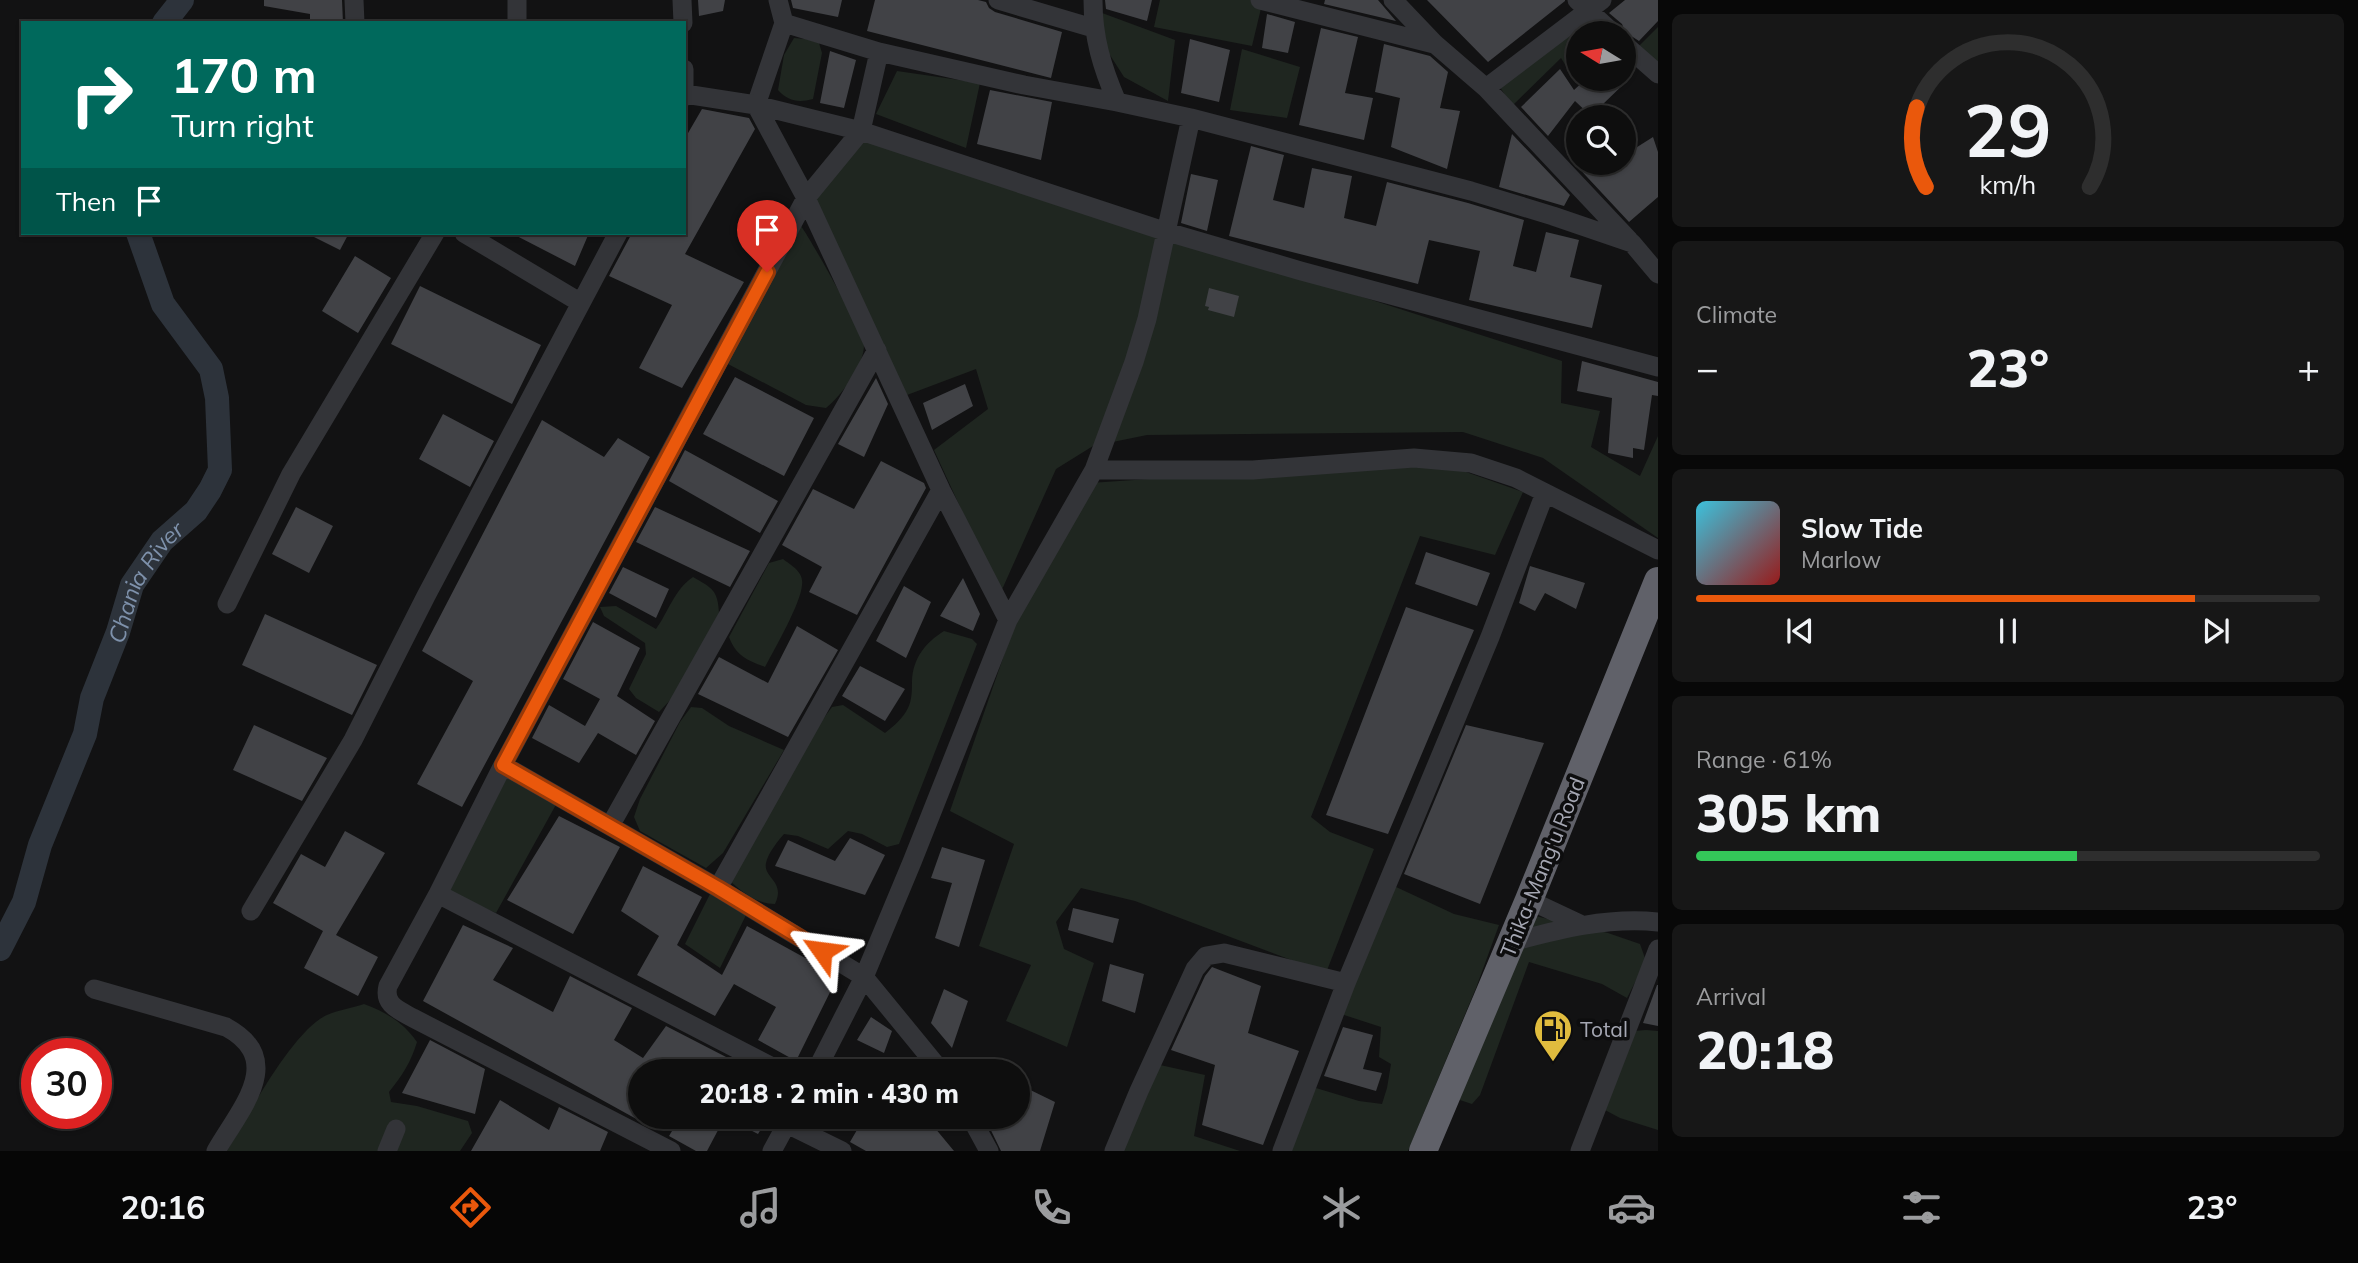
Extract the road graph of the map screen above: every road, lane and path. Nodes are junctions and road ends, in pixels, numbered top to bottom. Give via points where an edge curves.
1 (355, 0) edge
2 (517, 0) edge
3 (682, 0) edge
4 (778, 0) edge
5 (998, 0) edge
6 (1093, 0) edge
7 (1260, 0) edge
8 (1399, 2) edge
9 (1589, 4) edge
10 (355, 21) edge
11 (517, 21) edge
12 (683, 21) edge
13 (1602, 21) edge
14 (783, 23) junction
15 (1093, 28) junction
16 (1435, 44) junction
17 (879, 52) junction
18 (1636, 55) edge
19 (1658, 74) edge
20 (1486, 88) junction
21 (686, 95) edge
22 (1117, 102) junction
23 (756, 105) junction
24 (1191, 118) junction
25 (861, 131) junction
26 (806, 198) junction
27 (1164, 231) junction
28 (434, 235) edge
29 (467, 235) edge
30 (617, 235) edge
31 (1632, 243) junction
32 (1658, 274) edge
33 (581, 303) junction
34 (877, 349) junction
35 (1658, 367) edge
36 (1094, 470) junction
37 (941, 490) junction
38 (1545, 493) junction
39 (1658, 550) edge
40 (1658, 581) edge
41 (227, 604) dead end
42 (1008, 620) junction
43 (503, 765) junction
44 (610, 826) junction
45 (718, 888) junction
46 (438, 894) junction
47 (1529, 900) junction
48 (251, 911) dead end
49 (1658, 922) edge
50 (1580, 924) junction
51 (1511, 942) junction
52 (1658, 949) edge
53 (864, 977) junction
54 (1346, 983) junction
55 (94, 989) dead end
56 (757, 1059) edge
57 (822, 1059) edge
58 (930, 1059) edge
59 (396, 1129) dead end
60 (784, 1129) edge
61 (804, 1129) edge
62 (977, 1129) edge
63 (216, 1151) edge
64 (387, 1151) edge
65 (671, 1151) edge
66 (772, 1151) edge
67 (842, 1151) edge
68 (989, 1151) edge
69 (1114, 1151) edge
70 (1282, 1151) edge
71 (1423, 1151) edge
72 (1580, 1151) edge

1 - 10 street
2 - 11 street
3 - 12 street
4 - 14 street
5 - 15 street
6 - 15 street
7 - 16 street
8 - 16 street
9 - 13 street
9 - 20 street
14 - 17 street
14 - 23 street
15 - 22 street
16 - 20 street
17 - 22 street
17 - 25 street
18 - 19 street
20 - 31 street
21 - 23 street
22 - 24 street
23 - 25 street
23 - 26 street
24 - 27 street
24 - 31 street via 1471,191
25 - 26 street
25 - 27 street
26 - 34 street
26 - 43 street
27 - 35 street
27 - 36 street via 1147,319
28 - 41 street via 291,474
29 - 33 street
30 - 33 street
31 - 32 street
33 - 48 street via 353,740
34 - 37 street
34 - 44 street
36 - 38 street via 1253,470 1439,459 1494,469
36 - 42 street
37 - 42 street
37 - 45 street
38 - 39 street
38 - 54 street
40 - 47 highway, Thika-Mang'u Road
42 - 53 street
43 - 44 street
43 - 46 street
44 - 45 street
45 - 53 street
46 - 56 street
46 - 65 street via 388,986 392,1006
47 - 50 street
47 - 51 highway, Thika-Mang'u Road
49 - 50 street
50 - 51 street
51 - 71 highway, Thika-Mang'u Road
52 - 72 street
53 - 57 street
53 - 58 street
54 - 69 street via 1224,953 1200,960
54 - 70 street
55 - 63 street via 226,1027 253,1049 257,1062 253,1088
59 - 64 street
60 - 66 street
61 - 67 street
62 - 68 street

